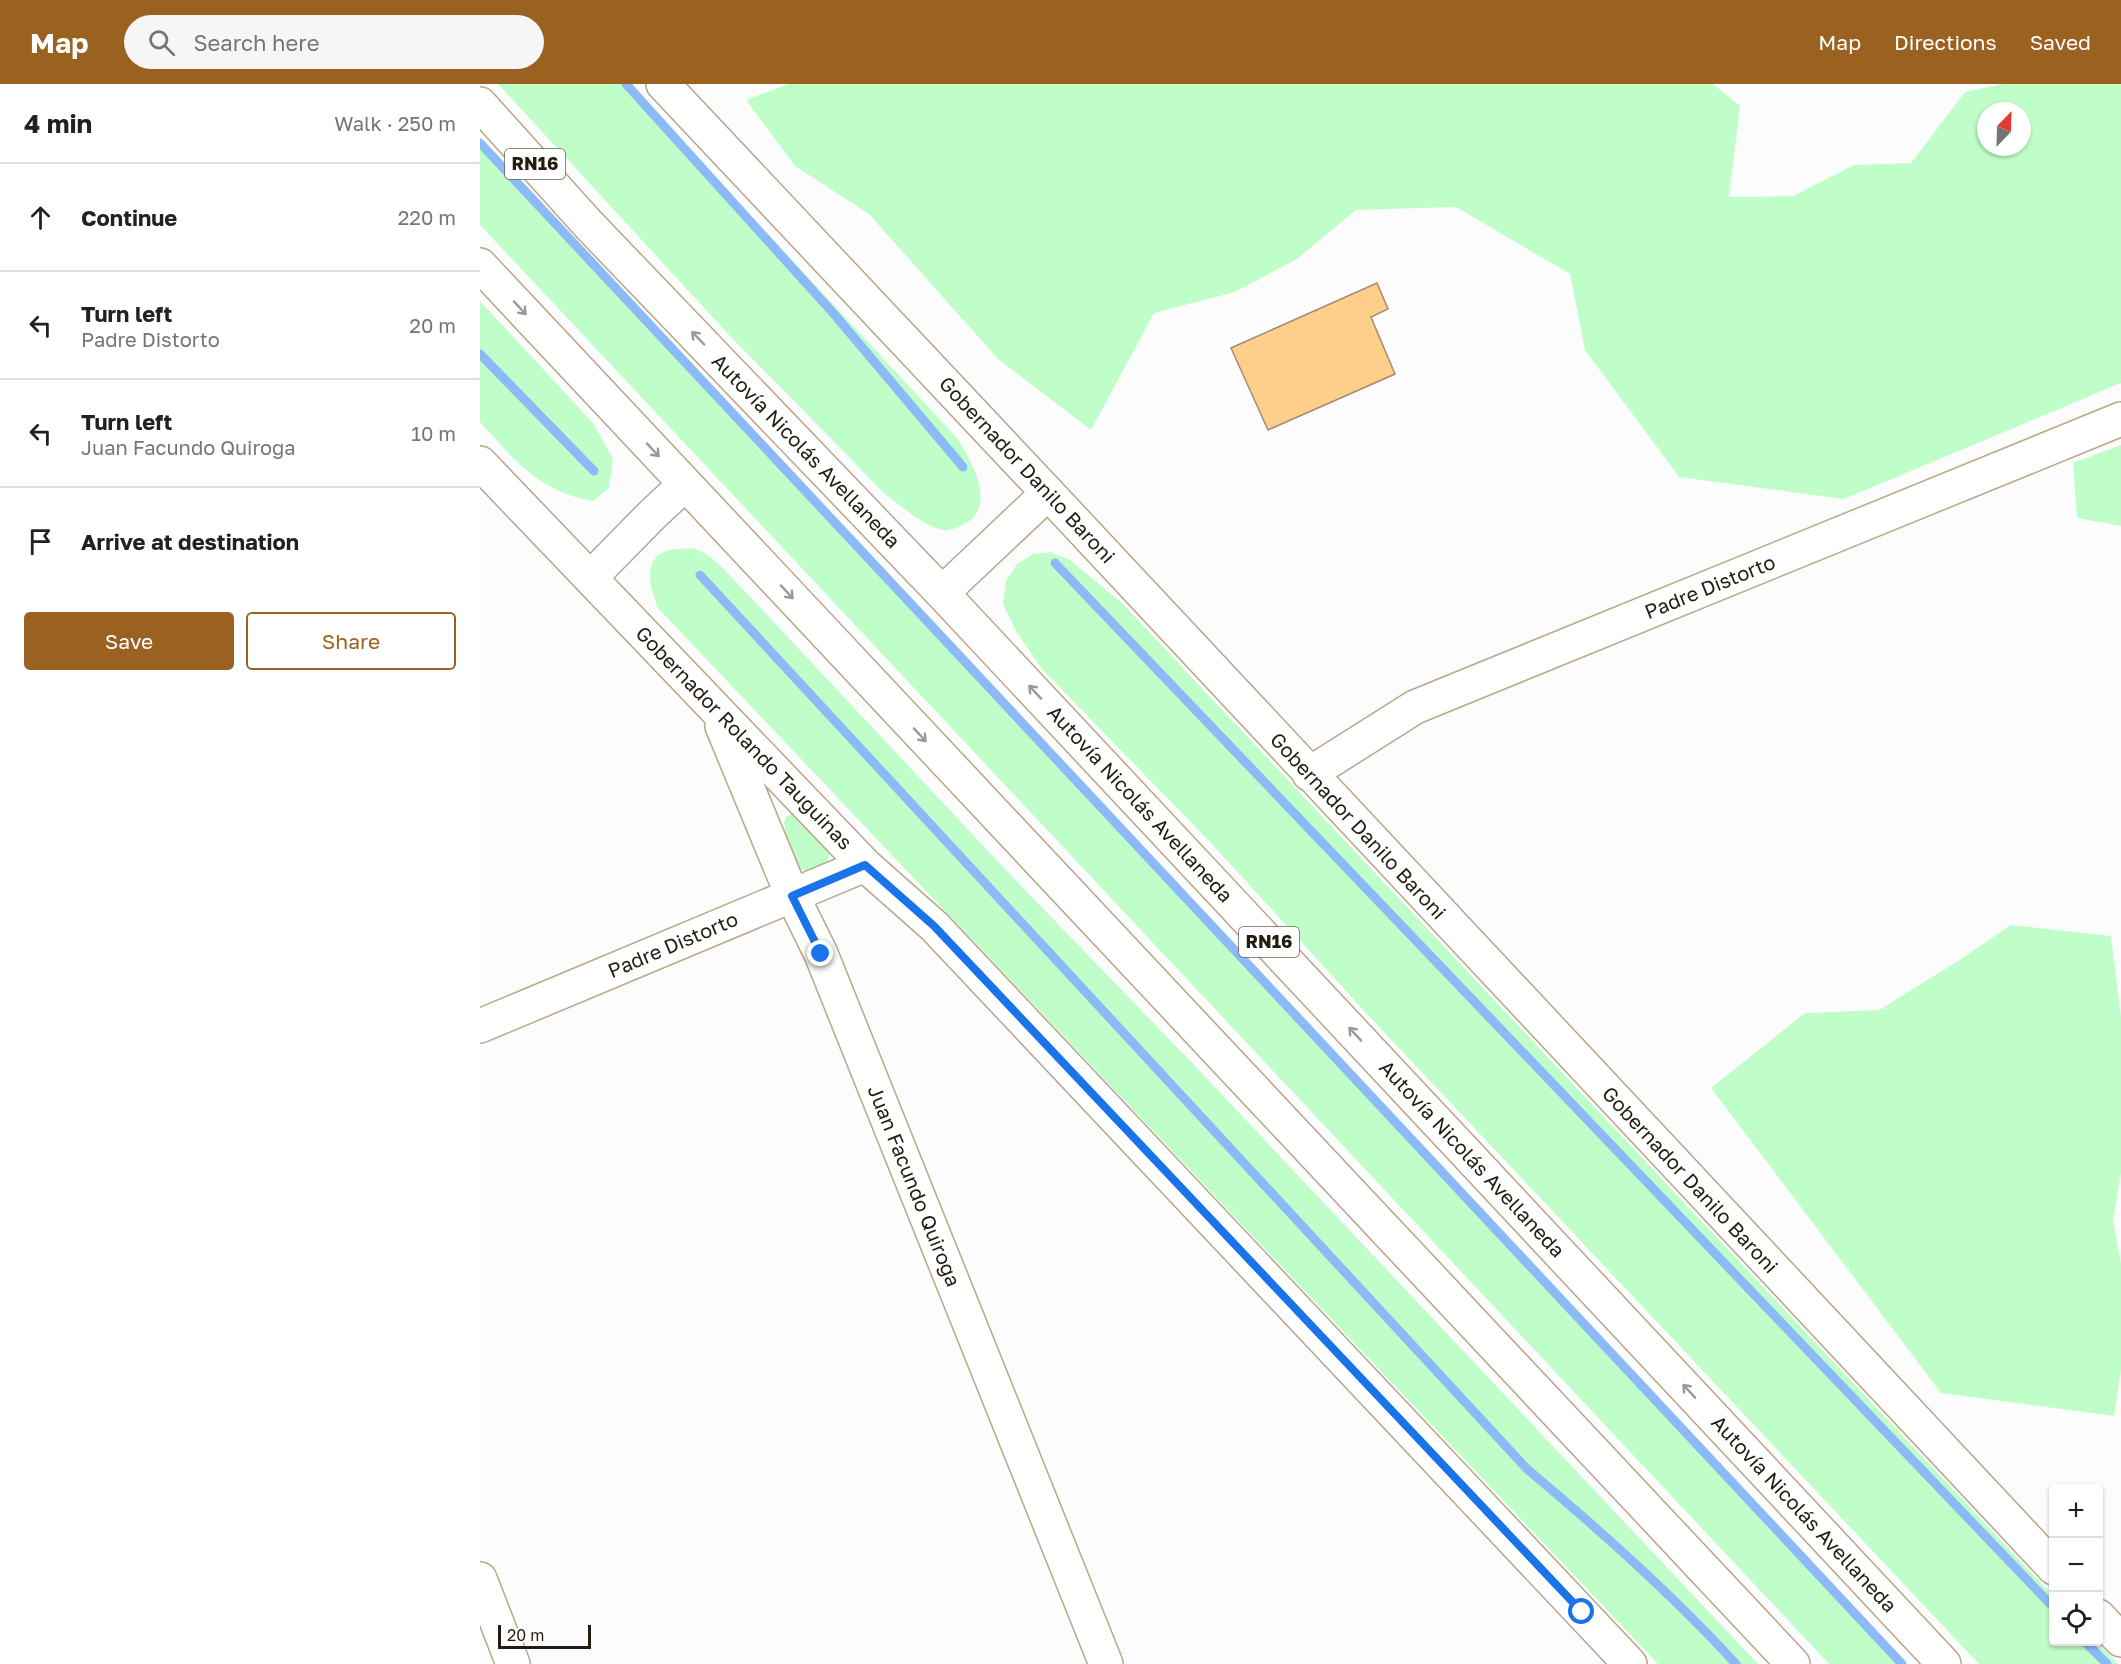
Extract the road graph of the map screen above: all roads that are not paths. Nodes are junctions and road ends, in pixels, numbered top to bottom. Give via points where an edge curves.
1 (663, 84) edge
2 (480, 104) edge
3 (480, 265) edge
4 (2121, 419) edge
5 (480, 463) edge
6 (685, 484) junction
7 (1048, 493) junction
8 (591, 577) junction
9 (942, 593) junction
10 (716, 711) junction
11 (1309, 774) junction
12 (865, 865) junction
13 (792, 896) junction
14 (480, 1026) edge
15 (2049, 1563) edge
16 (480, 1579) edge
17 (2103, 1621) edge
18 (2121, 1640) edge
19 (513, 1664) edge
20 (1106, 1664) edge
21 (1630, 1664) edge
22 (1793, 1664) edge
23 (1944, 1664) edge

1 - 7 main road, Gobernador Danilo Baroni
9 -> 2 main road, Autovía Nicolás Avellaneda / RN16 via 589,225
3 -> 6 main road
4 - 11 main road, Padre Distorto via 1415,707
5 - 8 main road, Gobernador Rolando Tauguinas
6 - 8 main road
6 -> 22 main road
7 - 9 main road
7 - 11 main road, Gobernador Danilo Baroni
8 - 10 main road, Gobernador Rolando Tauguinas
23 -> 9 main road, Autovía Nicolás Avellaneda / RN16
10 - 12 main road, Gobernador Rolando Tauguinas
10 - 13 main road, Juan Facundo Quiroga
11 - 15 main road, Gobernador Danilo Baroni
12 - 13 main road, Padre Distorto
12 - 21 main road, Gobernador Rolando Tauguinas via 934,926
13 - 14 main road, Padre Distorto
13 - 20 main road, Juan Facundo Quiroga via 821,954
16 - 19 main road
17 - 18 main road

